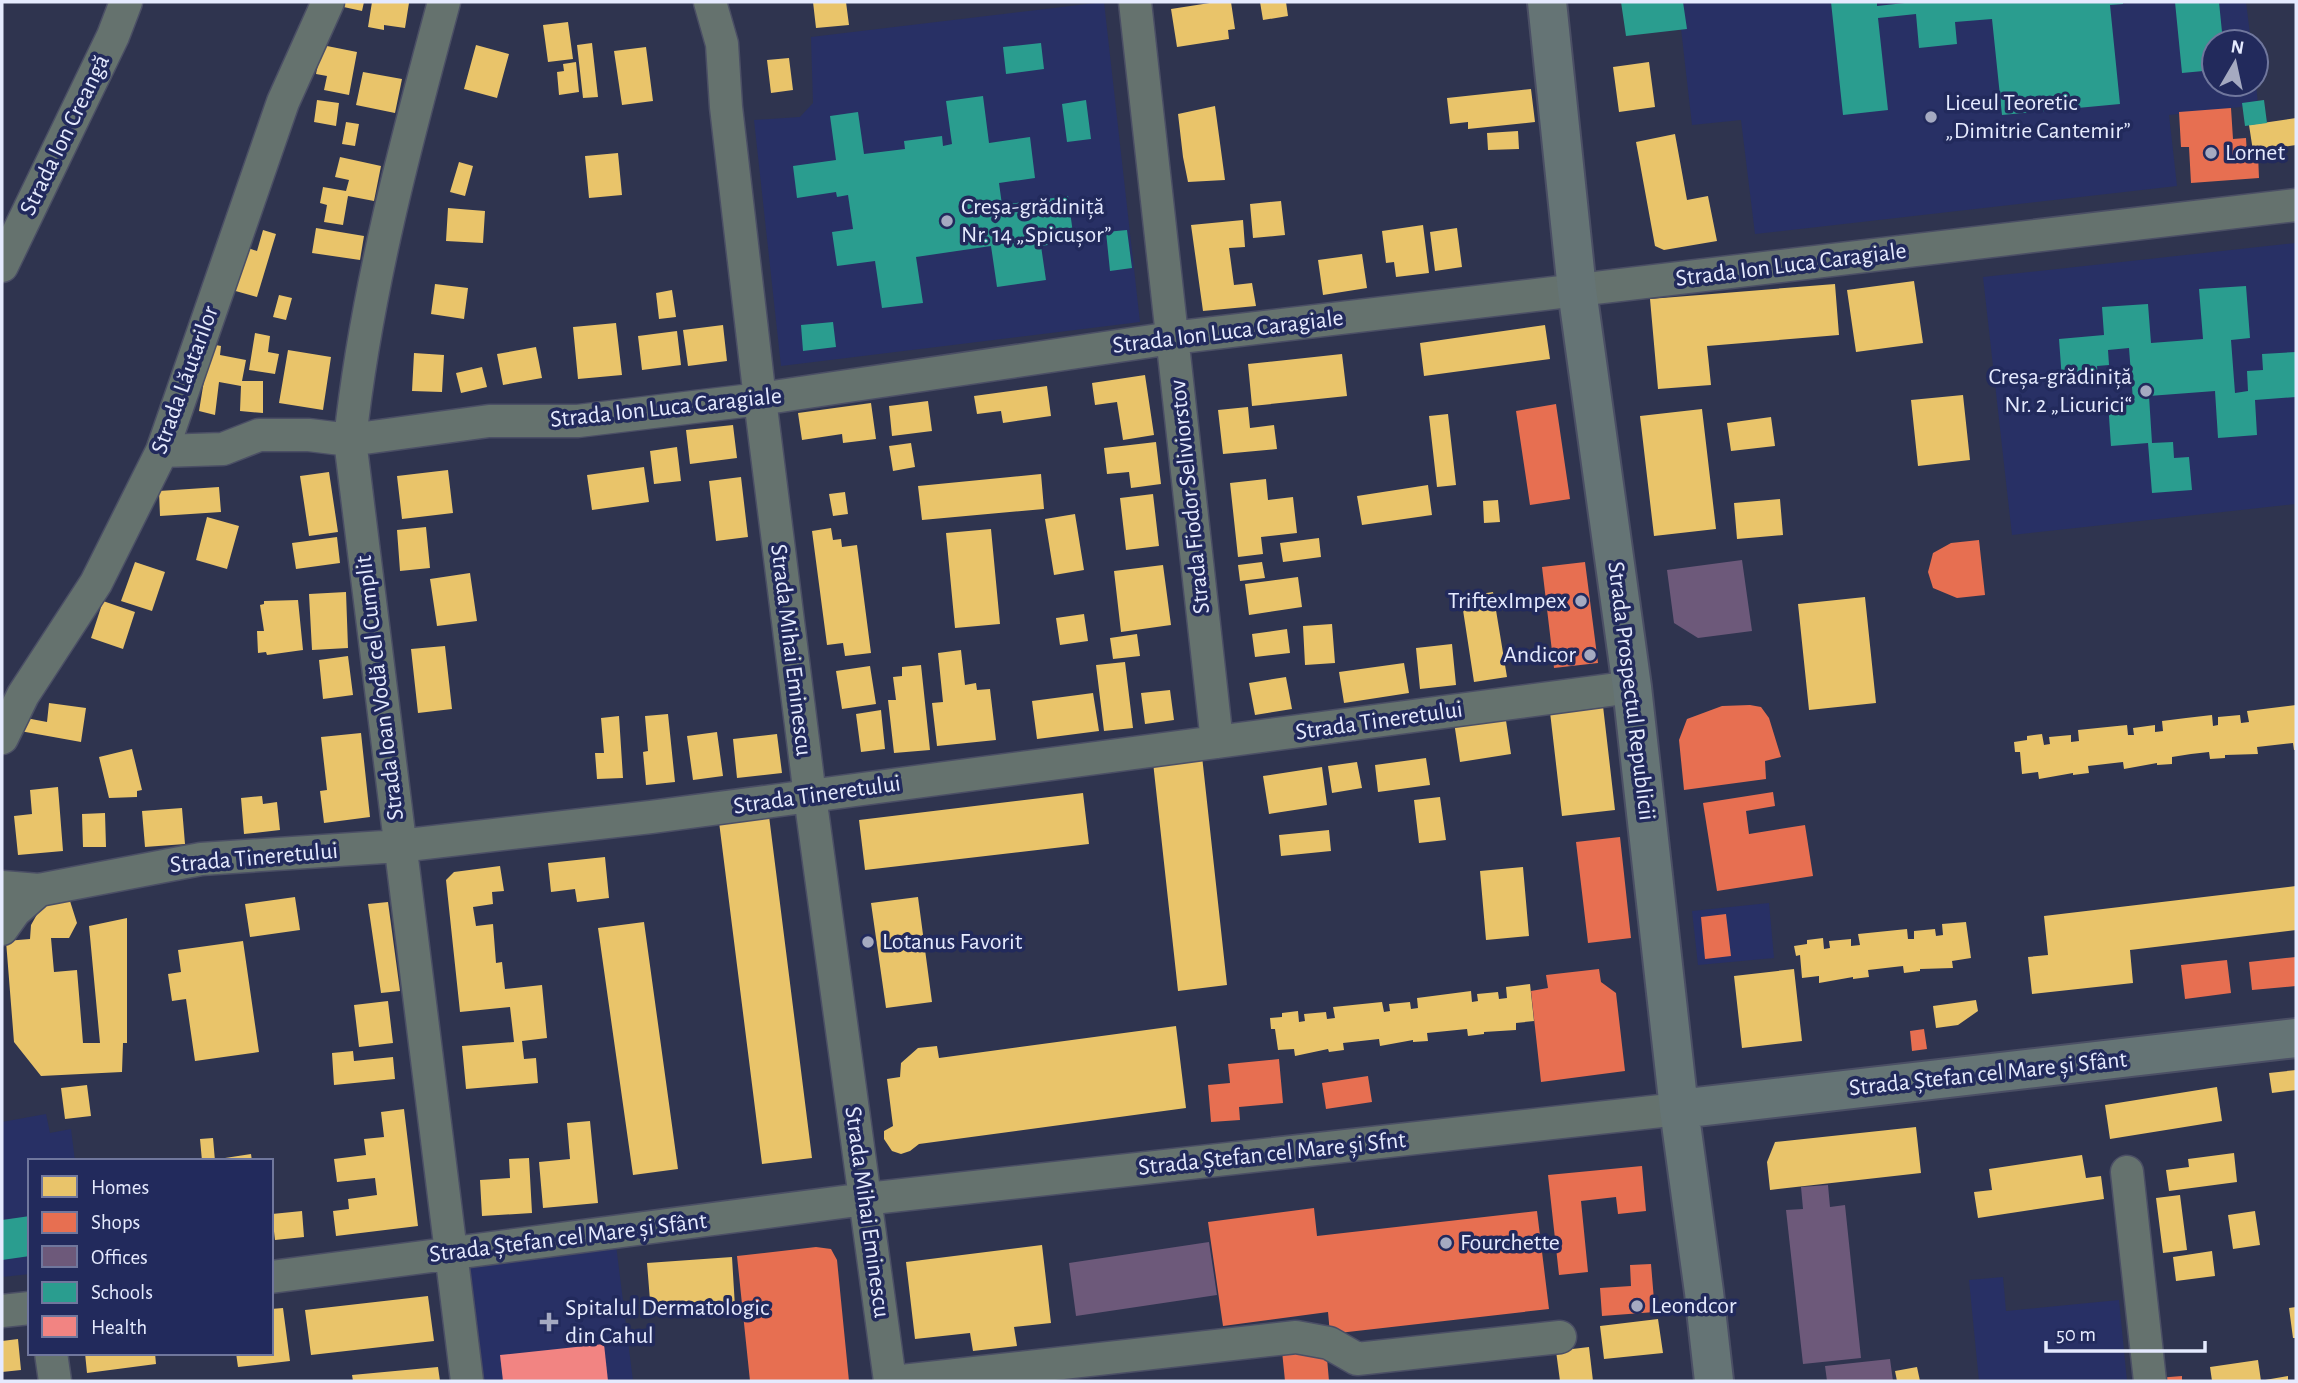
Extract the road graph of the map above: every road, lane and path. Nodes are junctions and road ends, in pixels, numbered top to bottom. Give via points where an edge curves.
1 (126, 2) edge
2 (328, 2) edge
3 (444, 2) edge
4 (710, 2) edge
5 (1135, 2) edge
6 (1546, 2) edge
7 (2296, 205) edge
8 (2, 266) edge
9 (1577, 290) junction
10 (1172, 338) junction
11 (760, 399) junction
12 (350, 440) junction
13 (162, 451) junction
14 (1632, 687) junction
15 (2, 738) edge
16 (1217, 742) junction
17 (810, 796) junction
18 (400, 846) junction
19 (2, 887) edge
20 (39, 890) junction
21 (2, 929) edge
22 (2296, 1038) edge
23 (1679, 1109) junction
24 (2127, 1172) dead end
25 (865, 1199) junction
26 (451, 1253) junction
27 (273, 1277) edge
28 (28, 1308) edge
29 (2, 1311) edge
30 (1560, 1337) dead end
31 (51, 1355) edge
32 (55, 1381) edge
33 (467, 1381) edge
34 (890, 1381) edge
35 (902, 1381) edge
36 (1714, 1381) edge
37 (2150, 1381) edge

1 - 8 street, Strada Ion Creangă
2 - 13 street, Strada Lăutarilor via 283,102
3 - 12 street, Strada Ioan Vodă cel Cumplit via 404,149 370,308
4 - 11 street, Strada Mihai Eminescu via 722,44
5 - 10 street, Strada Fiodor Seliviorstov
6 - 9 main road, Strada Prospectul Republicii
7 - 9 street, Strada Ion Luca Caragiale
9 - 10 street, Strada Ion Luca Caragiale
9 - 14 main road, Strada Prospectul Republicii
10 - 11 street, Strada Ion Luca Caragiale
10 - 16 street, Strada Fiodor Seliviorstov
11 - 12 street, Strada Ion Luca Caragiale via 578,421 489,421
11 - 17 street, Strada Mihai Eminescu
12 - 13 street, Strada Ion Luca Caragiale via 259,436 223,449
12 - 18 street, Strada Ioan Vodă cel Cumplit
13 - 15 street, Strada Lăutarilor via 96,583 23,695
14 - 16 street, Strada Tineretului
14 - 23 main road, Strada Prospectul Republicii
16 - 17 street, Strada Tineretului
17 - 18 street, Strada Tineretului
17 - 25 street, Strada Mihai Eminescu
18 - 20 street, Strada Tineretului via 201,859
18 - 26 street, Strada Ioan Vodă cel Cumplit
19 - 20 street, Strada Tineretului
20 - 21 street
22 - 23 main road, Strada Ștefan cel Mare și Sfânt
23 - 25 street, Strada Ștefan cel Mare și Sfnt
23 - 36 main road, Strada Prospectul Republicii
24 - 37 street
25 - 26 street, Strada Ștefan cel Mare și Sfânt
25 - 34 street, Strada Mihai Eminescu
26 - 27 street, Strada Ștefan cel Mare și Sfânt
26 - 33 street, Strada Ioan Vodă cel Cumplit
28 - 29 street
30 - 35 street via 1357,1359 1329,1343 1296,1337
31 - 32 street

